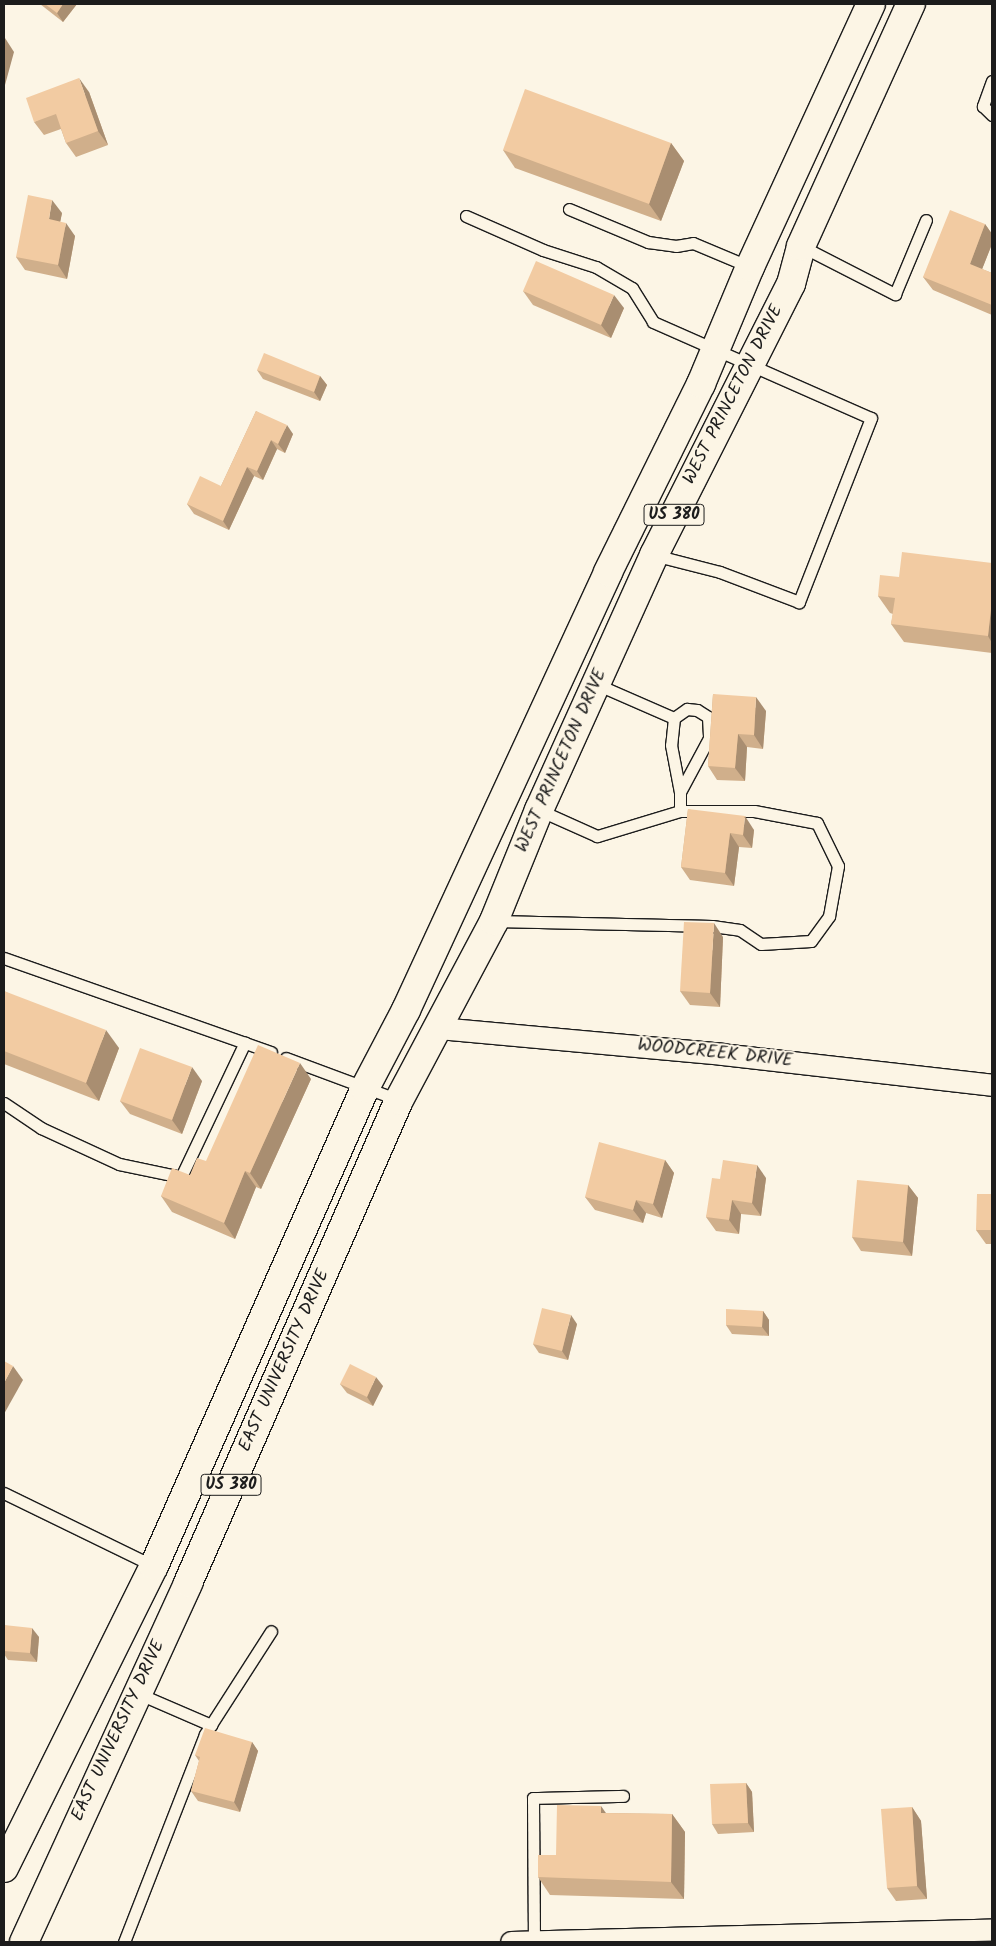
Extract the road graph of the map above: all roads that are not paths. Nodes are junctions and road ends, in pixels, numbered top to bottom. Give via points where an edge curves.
1 (871, 4) edge
2 (911, 4) edge
3 (992, 81) edge
4 (992, 115) edge
5 (569, 210) dead end
6 (466, 216) dead end
7 (926, 220) dead end
8 (801, 246) junction
9 (750, 267) junction
10 (714, 350) junction
11 (747, 366) junction
12 (654, 555) junction
13 (596, 684) junction
14 (674, 718) junction
15 (680, 792) junction
16 (539, 810) junction
17 (680, 811) junction
18 (494, 921) junction
19 (4, 958) edge
20 (406, 1010) joint
21 (438, 1028) junction
22 (245, 1042) junction
23 (992, 1085) edge
24 (365, 1088) junction
25 (399, 1100) junction
26 (4, 1103) edge
27 (4, 1493) edge
28 (154, 1566) junction
29 (271, 1631) dead end
30 (135, 1692) junction
31 (211, 1725) junction
32 (623, 1796) dead end
33 (4, 1868) edge
34 (992, 1929) edge
35 (687, 1939) edge
36 (24, 1942) edge
37 (124, 1942) edge
38 (510, 1942) edge
39 (533, 1942) edge

1 - 9 highway, WEST PRINCETON DRIVE / US 380
2 - 8 highway, WEST PRINCETON DRIVE / US 380
3 - 4 lane via 983,106
5 - 9 lane via 648,242 676,246 693,242
6 - 10 lane via 543,250 596,267 632,288 652,322
7 - 8 lane via 895,294
8 - 11 highway, WEST PRINCETON DRIVE / US 380 via 791,284
9 - 10 highway, WEST PRINCETON DRIVE / US 380
10 - 11 lane
10 - 20 highway, WEST PRINCETON DRIVE / US 380 via 701,384 608,572
11 - 12 highway, WEST PRINCETON DRIVE / US 380
11 - 12 lane via 871,418 800,602 720,572
12 - 13 highway, WEST PRINCETON DRIVE / US 380
13 - 14 lane
13 - 16 highway, WEST PRINCETON DRIVE / US 380
14 - 15 lane via 671,745
14 - 15 lane via 687,709 698,710 708,717 710,725 709,738
15 - 17 lane
16 - 17 lane via 597,836
16 - 18 highway, WEST PRINCETON DRIVE / US 380
17 - 18 lane via 754,811 817,823 838,866 829,916 811,941 761,944 740,930 712,926
18 - 21 highway, WEST PRINCETON DRIVE / US 380
19 - 22 lane
20 - 24 highway, EAST UNIVERSITY DRIVE / US 380
21 - 23 street, WOODCREEK DRIVE via 722,1054
21 - 25 highway, EAST UNIVERSITY DRIVE / US 380
22 - 24 lane
22 - 26 lane via 181,1177 119,1164 41,1128
24 - 25 lane
24 - 28 highway, EAST UNIVERSITY DRIVE / US 380
25 - 30 highway, EAST UNIVERSITY DRIVE / US 380 via 188,1583
27 - 28 lane
28 - 33 highway, EAST UNIVERSITY DRIVE / US 380
29 - 31 lane
30 - 31 lane
30 - 36 highway, EAST UNIVERSITY DRIVE / US 380
31 - 37 lane
32 - 39 lane via 533,1798
34 - 35 street
35 - 39 street
38 - 39 street

